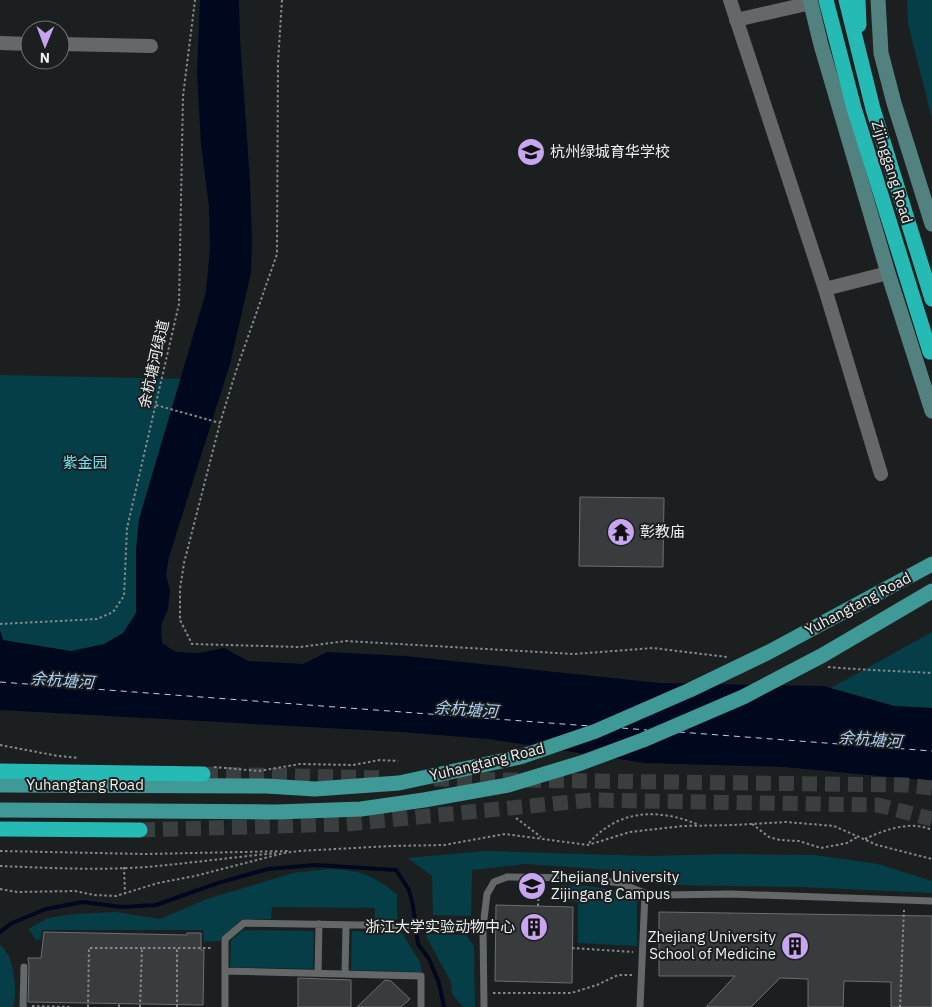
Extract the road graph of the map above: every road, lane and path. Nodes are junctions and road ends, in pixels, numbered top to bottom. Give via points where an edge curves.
1 (195, 0) edge
2 (282, 0) edge
3 (730, 0) edge
4 (826, 0) edge
5 (846, 0) edge
6 (858, 0) edge
7 (878, 0) edge
8 (811, 2) edge
9 (736, 20) junction
10 (0, 43) edge
11 (20, 44) edge
12 (70, 44) edge
13 (151, 46) dead end
14 (860, 57) junction
15 (932, 224) edge
16 (888, 273) junction
17 (825, 289) junction
18 (932, 299) edge
19 (930, 352) dead end
20 (156, 405) junction
21 (932, 411) edge
22 (220, 423) junction
23 (881, 474) dead end
24 (932, 564) edge
25 (932, 592) edge
26 (0, 624) edge
27 (727, 657) dead end
28 (823, 661) junction
29 (932, 672) edge
30 (0, 771) edge
31 (203, 774) tunnel mouth
32 (0, 785) edge
33 (0, 810) edge
34 (516, 818) dead end
35 (752, 824) junction
36 (701, 826) junction
37 (0, 829) edge
38 (140, 830) tunnel mouth
39 (932, 830) edge
40 (859, 836) junction
41 (543, 839) junction
42 (865, 839) junction
43 (588, 845) junction
44 (0, 851) edge
45 (299, 851) junction
46 (284, 853) junction
47 (932, 859) edge
48 (0, 866) edge
49 (124, 868) junction
50 (539, 878) junction
51 (0, 889) edge
52 (645, 893) junction
53 (125, 894) junction
54 (905, 900) junction
55 (932, 901) edge
56 (538, 906) dead end
57 (319, 924) junction
58 (346, 925) junction
59 (483, 927) junction
60 (142, 948) junction
61 (177, 948) junction
62 (211, 948) dead end
63 (572, 948) dead end
64 (642, 953) junction
65 (24, 967) dead end
66 (225, 971) junction
67 (318, 973) junction
68 (345, 974) junction
69 (642, 975) junction
70 (484, 992) junction
71 (23, 1006) edge
72 (484, 1006) edge
73 (66, 1007) edge
74 (72, 1007) edge
75 (88, 1007) edge
76 (140, 1007) edge
77 (176, 1007) edge
78 (225, 1007) edge
79 (420, 1007) edge
80 (640, 1007) edge
81 (900, 1007) edge

1 - 20 path, 余杭塘河绿道 via 183,96 179,304
2 - 22 path via 278,62 277,254
3 - 9 street
4 - 19 highway, Zijinggang Road via 854,108
5 - 14 highway, Zijinggang Road
6 - 14 highway
7 - 15 main road via 881,53
8 - 9 street
8 - 16 main road
9 - 17 street
10 - 11 street
12 - 13 street
14 - 18 highway, Zijinggang Road
16 - 17 street
16 - 21 main road
17 - 23 street
20 - 22 path
20 - 26 path, 余杭塘河绿道 via 127,528 124,596 113,612 97,619
22 - 27 path via 180,589 180,620 192,644 300,647 346,641 574,654 653,648
24 - 32 main road, Yuhangtang Road via 769,652 690,690 588,734 520,757 398,783 315,790 266,786
25 - 28 main road, Yuhangtang Road
28 - 29 path via 873,671
28 - 33 main road, Yuhangtang Road via 643,740 508,785 361,809 276,812
30 - 31 highway
34 - 41 path
35 - 36 path
35 - 40 path via 811,823 834,826
35 - 40 path via 780,840 821,848 847,843
36 - 43 path via 630,832
36 - 43 path via 660,814 633,816 615,822
37 - 38 highway
39 - 42 path via 917,826 896,828
40 - 42 path
41 - 43 path
41 - 45 path via 506,834 444,845
42 - 47 path
44 - 45 path via 145,854
45 - 46 path
46 - 49 path
46 - 53 path
48 - 49 path
49 - 53 path
50 - 52 lane via 586,878 619,883
50 - 56 path
50 - 59 lane via 507,877 494,882 487,894
51 - 53 path
52 - 54 lane
52 - 64 lane
54 - 55 lane
54 - 81 path
57 - 58 lane
57 - 66 lane via 244,923 226,939
57 - 67 lane
58 - 59 lane
58 - 68 lane
59 - 70 lane
60 - 61 path
60 - 75 path via 89,948
60 - 76 path
61 - 62 path
61 - 77 path
63 - 64 path
64 - 69 lane
65 - 71 lane
66 - 67 lane
66 - 78 lane
67 - 68 lane
68 - 79 lane via 421,976
69 - 70 path via 618,975 572,993
69 - 80 lane
70 - 72 lane
71 - 73 path
73 - 74 path

